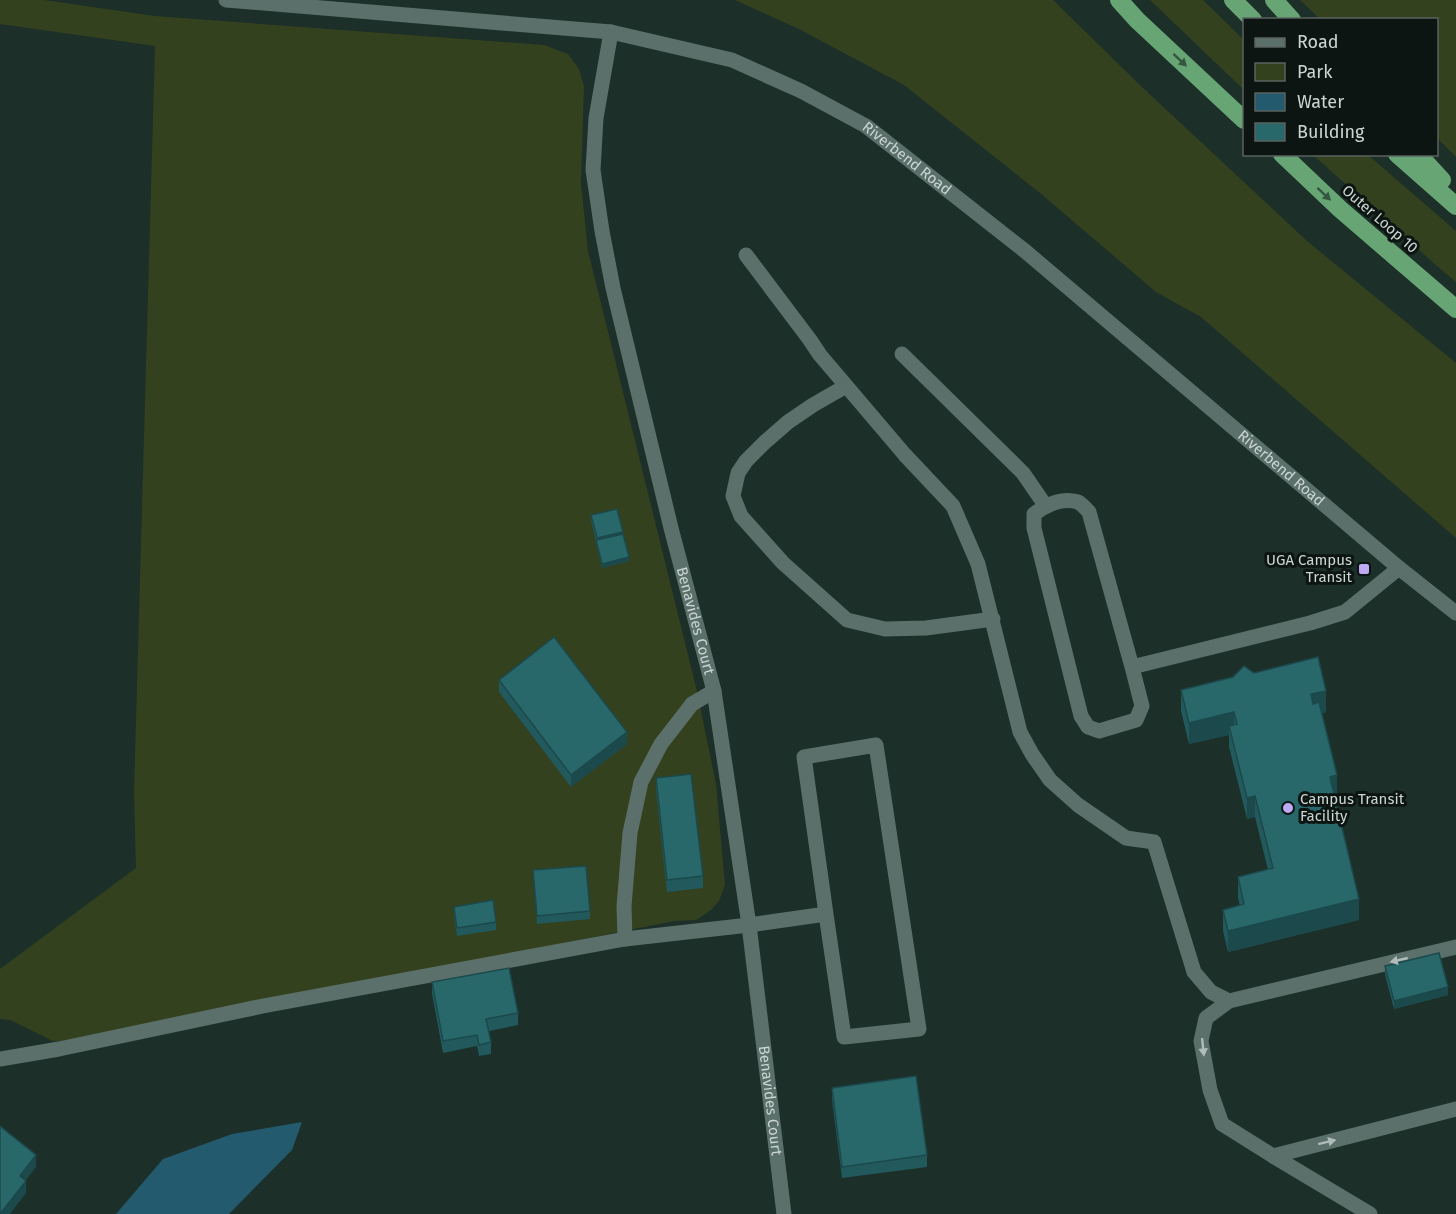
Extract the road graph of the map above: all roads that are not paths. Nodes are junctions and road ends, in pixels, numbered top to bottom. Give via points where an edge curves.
1 (226, 0) edge
2 (1119, 0) edge
3 (1233, 0) edge
4 (1274, 0) edge
5 (1250, 18) edge
6 (1290, 18) edge
7 (611, 32) junction
8 (1243, 118) edge
9 (1283, 156) edge
10 (1399, 156) edge
11 (1420, 156) edge
12 (1456, 195) edge
13 (1456, 207) edge
14 (746, 255) dead end
15 (1456, 309) edge
16 (902, 354) dead end
17 (846, 386) junction
18 (1045, 505) junction
19 (1398, 568) junction
20 (1456, 613) edge
21 (993, 619) junction
22 (1132, 667) junction
23 (714, 691) junction
24 (826, 914) junction
25 (748, 925) junction
26 (625, 939) junction
27 (1456, 947) edge
28 (1229, 1001) junction
29 (0, 1059) edge
30 (1456, 1109) edge
31 (1273, 1156) junction
32 (784, 1214) edge
33 (1370, 1214) edge

1 - 7 street, Riverbend Road
2 -> 8 highway
3 - 5 highway
4 - 6 highway
7 - 19 street, Riverbend Road via 732,60 866,126 1025,251
7 - 23 street, Benavides Court via 596,118 592,170 613,288 670,528
9 -> 15 highway, Outer Loop 10
10 - 13 highway
11 - 12 highway
14 - 17 street
16 - 18 street via 1023,473
17 - 21 street via 953,506 978,564
17 - 21 street via 788,422 746,461 738,473 733,496 741,516 783,563 847,620 885,629
18 - 22 street via 1080,502 1089,512
18 - 22 street via 1034,514 1035,528 1081,716 1088,727 1099,730 1137,720 1142,706
19 - 20 street, Riverbend Road
19 - 22 street via 1345,612
21 - 28 street via 1020,732 1032,754 1050,780 1078,806 1126,838 1154,842 1194,972 1211,993
23 - 25 street, Benavides Court
23 - 26 street via 692,704 661,744 640,782 630,833
24 - 24 street via 804,757 876,746 919,1029 844,1038
24 - 25 street
25 - 26 street
25 - 32 street, Benavides Court
26 - 29 street
27 -> 28 street
28 -> 31 street via 1206,1018 1201,1041 1210,1090 1222,1124
31 -> 30 street
31 - 33 street

